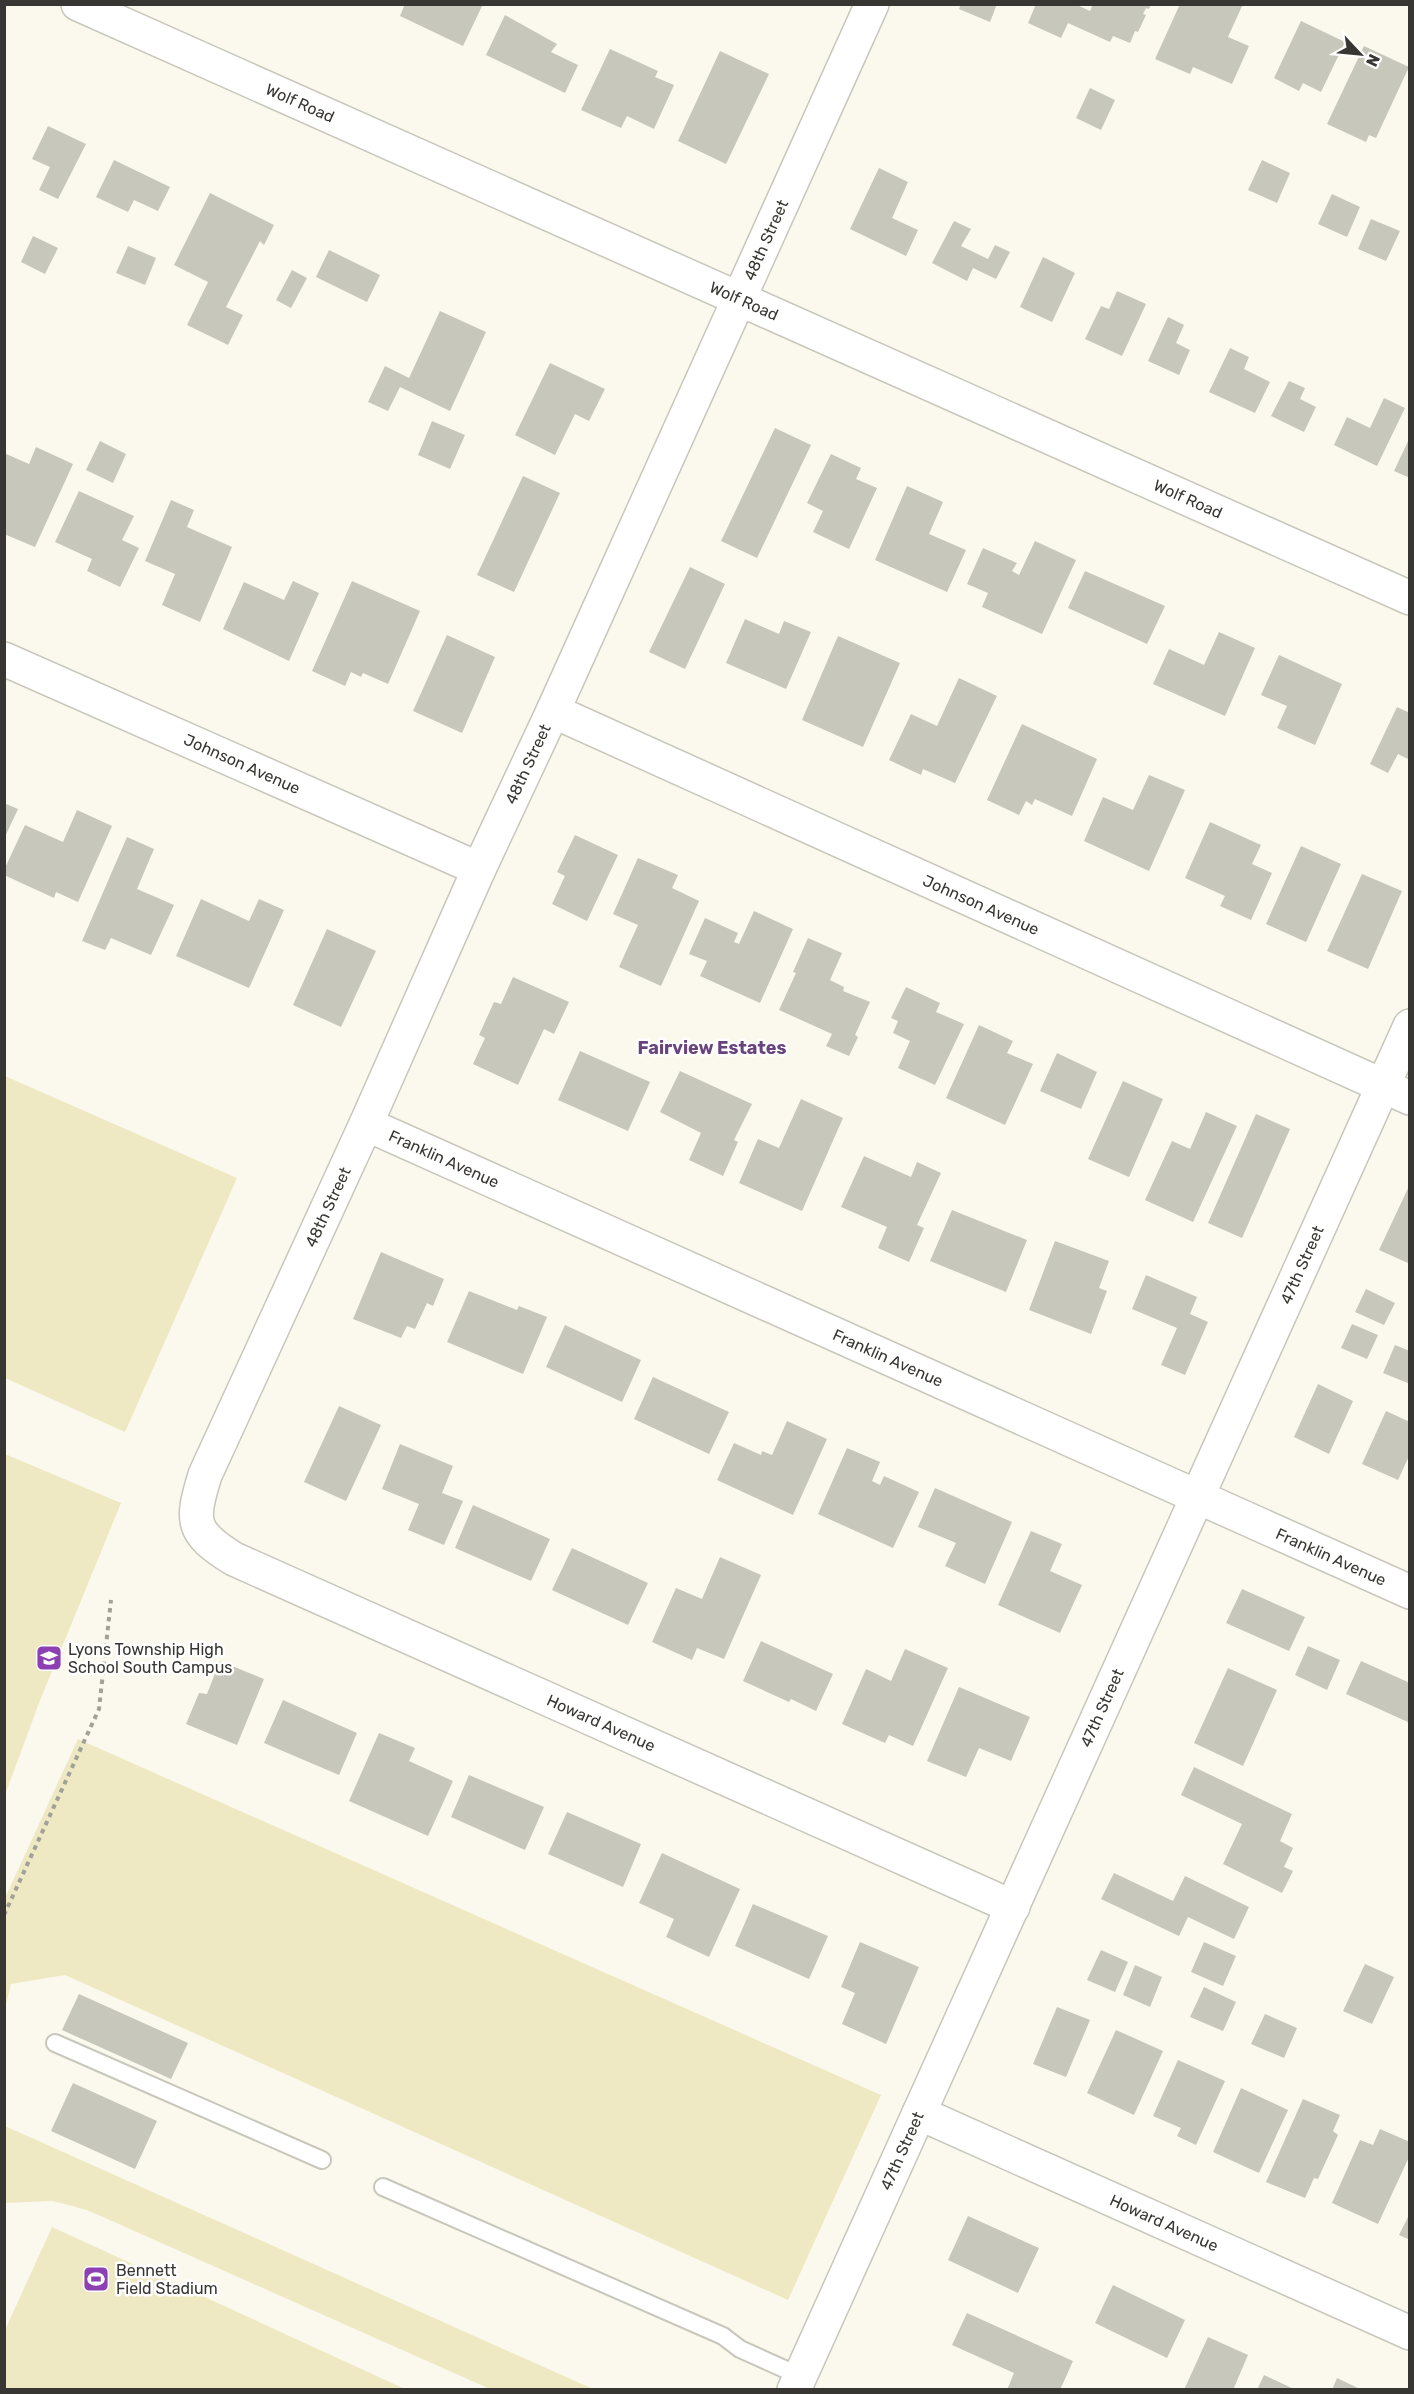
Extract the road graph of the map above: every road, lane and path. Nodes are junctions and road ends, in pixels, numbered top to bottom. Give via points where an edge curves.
1 (78, 4) edge
2 (872, 4) edge
3 (739, 299) junction
4 (1410, 598) edge
5 (4, 659) edge
6 (553, 711) junction
7 (479, 869) junction
8 (1410, 1026) edge
9 (1396, 1092) edge
10 (366, 1124) junction
11 (1197, 1497) junction
12 (197, 1527) joint
13 (1410, 1592) edge
14 (111, 1600) dead end
15 (1012, 1907) junction
16 (4, 1915) edge
17 (55, 2043) dead end
18 (919, 2113) junction
19 (322, 2160) dead end
20 (383, 2187) dead end
21 (1410, 2333) edge
22 (797, 2383) edge

1 - 3 street, Wolf Road
2 - 3 street, 48th Street
3 - 4 street, Wolf Road
3 - 6 street, 48th Street
5 - 7 street, Johnson Avenue
6 - 7 street, 48th Street
6 - 9 street, Johnson Avenue
7 - 10 street, 48th Street
8 - 9 street, 47th Street
9 - 11 street, 47th Street
10 - 11 street, Franklin Avenue
10 - 12 street, 48th Street via 205,1475 195,1507
11 - 13 street, Franklin Avenue
11 - 15 street, 47th Street
12 - 15 street, Howard Avenue via 213,1546 234,1559
14 - 16 path via 99,1709
15 - 18 street, 47th Street
17 - 19 lane
18 - 21 street, Howard Avenue
18 - 22 street, 47th Street
20 - 22 lane via 723,2336

